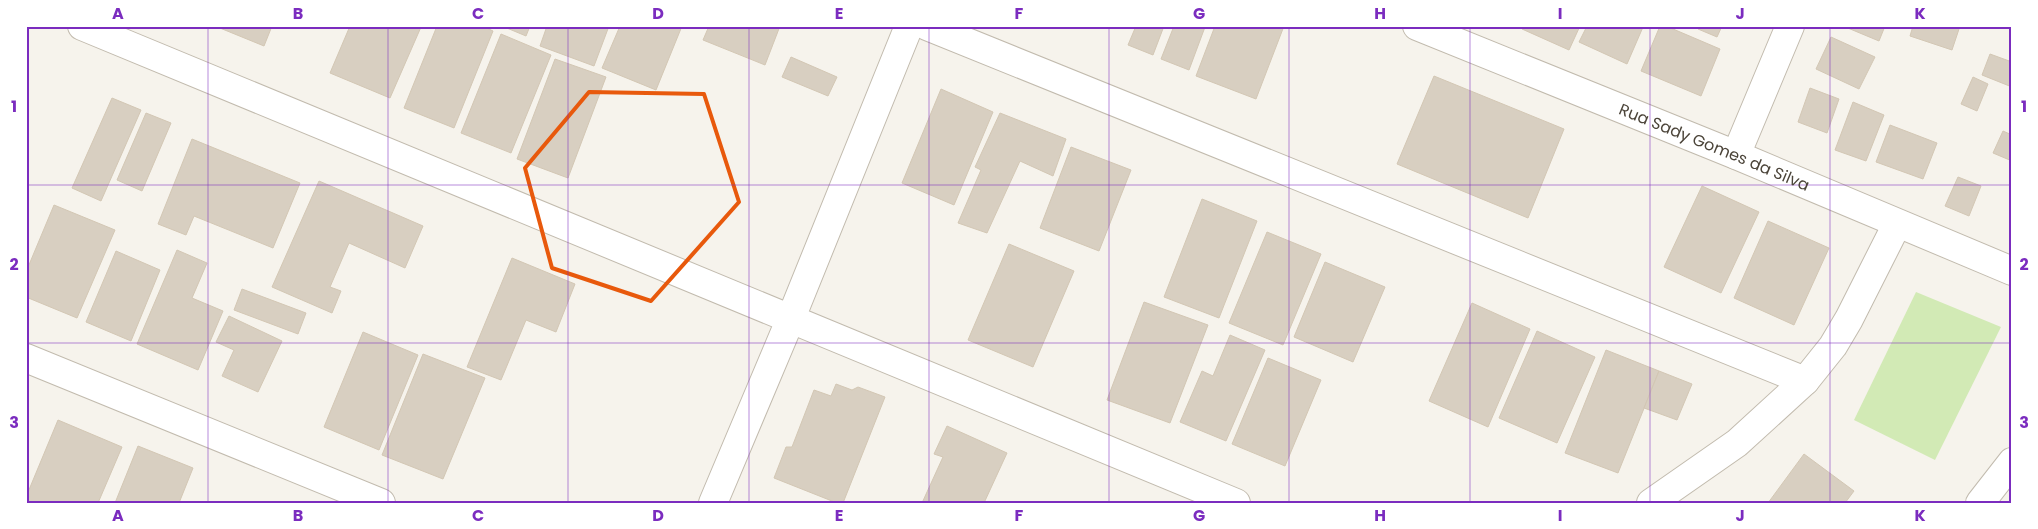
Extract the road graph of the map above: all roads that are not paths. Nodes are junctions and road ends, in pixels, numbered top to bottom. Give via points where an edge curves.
1 (82, 26) edge
2 (910, 26) edge
3 (927, 26) edge
4 (1416, 26) edge
5 (1790, 26) edge
6 (1736, 155) junction
7 (1897, 224) junction
8 (2012, 271) edge
9 (791, 318) junction
10 (26, 358) edge
11 (1805, 381) junction
12 (2012, 462) edge
13 (381, 503) edge
14 (713, 503) edge
15 (1236, 503) edge
16 (1651, 503) edge
17 (1980, 503) edge

1 - 9 street
2 - 9 street
3 - 11 street
4 - 6 street, Rua Sady Gomes da Silva
5 - 6 street
6 - 7 street, Rua Sady Gomes da Silva
7 - 8 street, Rua Sady Gomes da Silva
7 - 11 street via 1849,319 1833,346
9 - 14 street
9 - 15 street
10 - 13 street
11 - 16 street via 1736,443
12 - 17 street

